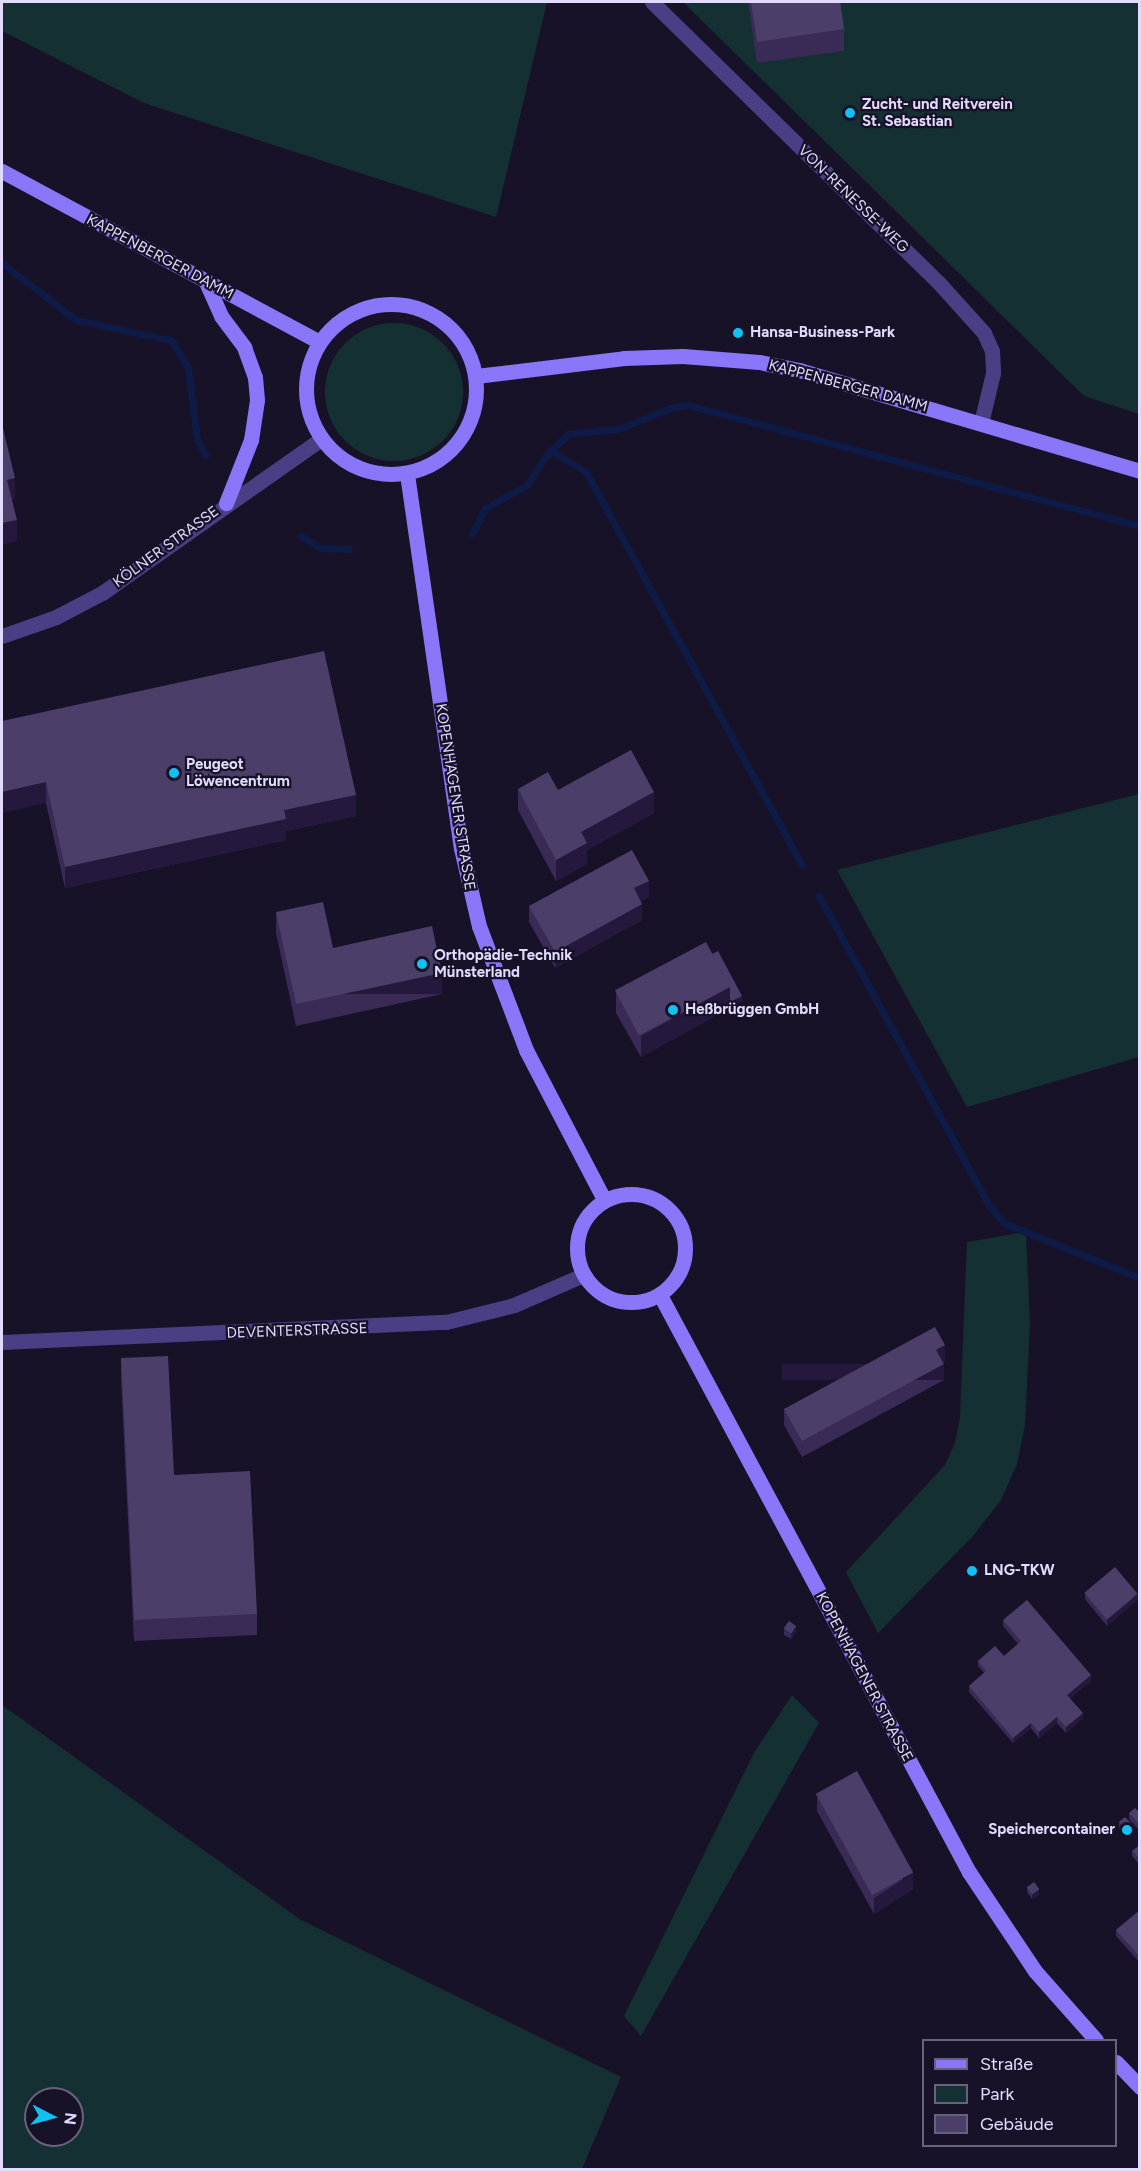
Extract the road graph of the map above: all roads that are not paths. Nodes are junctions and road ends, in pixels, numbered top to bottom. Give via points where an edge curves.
1 (652, 2) edge
2 (2, 171) edge
3 (206, 282) junction
4 (319, 342) junction
5 (476, 376) junction
6 (981, 423) junction
7 (321, 439) junction
8 (1140, 471) edge
9 (407, 474) junction
10 (226, 503) junction
11 (2, 636) edge
12 (605, 1200) junction
13 (584, 1275) junction
14 (660, 1295) junction
15 (2, 1342) edge
16 (1095, 2039) edge
17 (1117, 2063) edge
18 (1140, 2086) edge

1 - 6 street, VON-RENESSE-WEG via 939,283 984,333 992,351 993,373
2 - 3 main road, KAPPENBERGER DAMM
3 - 4 main road, KAPPENBERGER DAMM
3 - 10 main road via 221,316 244,347 255,377 257,400 250,440
4 - 5 main road via 339,321 365,307 394,303 423,309 448,324 467,348
4 - 7 main road via 309,366 305,391 310,416
5 - 6 main road, KAPPENBERGER DAMM via 624,358 683,356 759,362
5 - 9 main road via 476,402 463,435 453,449 432,465
6 - 8 main road, KAPPENBERGER DAMM
7 - 9 main road via 337,456 358,469 382,475
7 - 10 street, KÖLNER STRASSE
9 - 12 main road, KOPENHAGENER STRASSE via 470,892 493,970 526,1050
10 - 11 street, KÖLNER STRASSE via 160,555 102,593 56,617
12 - 13 main road via 592,1210 577,1240
12 - 14 main road via 623,1194 642,1194 659,1201 678,1221 686,1246 684,1262 678,1277
13 - 14 main road via 605,1296 619,1302 636,1303
13 - 15 street, DEVENTERSTRASSE via 514,1305 428,1324
14 - 16 main road, KOPENHAGENER STRASSE via 969,1872 1035,1971
17 - 18 main road

